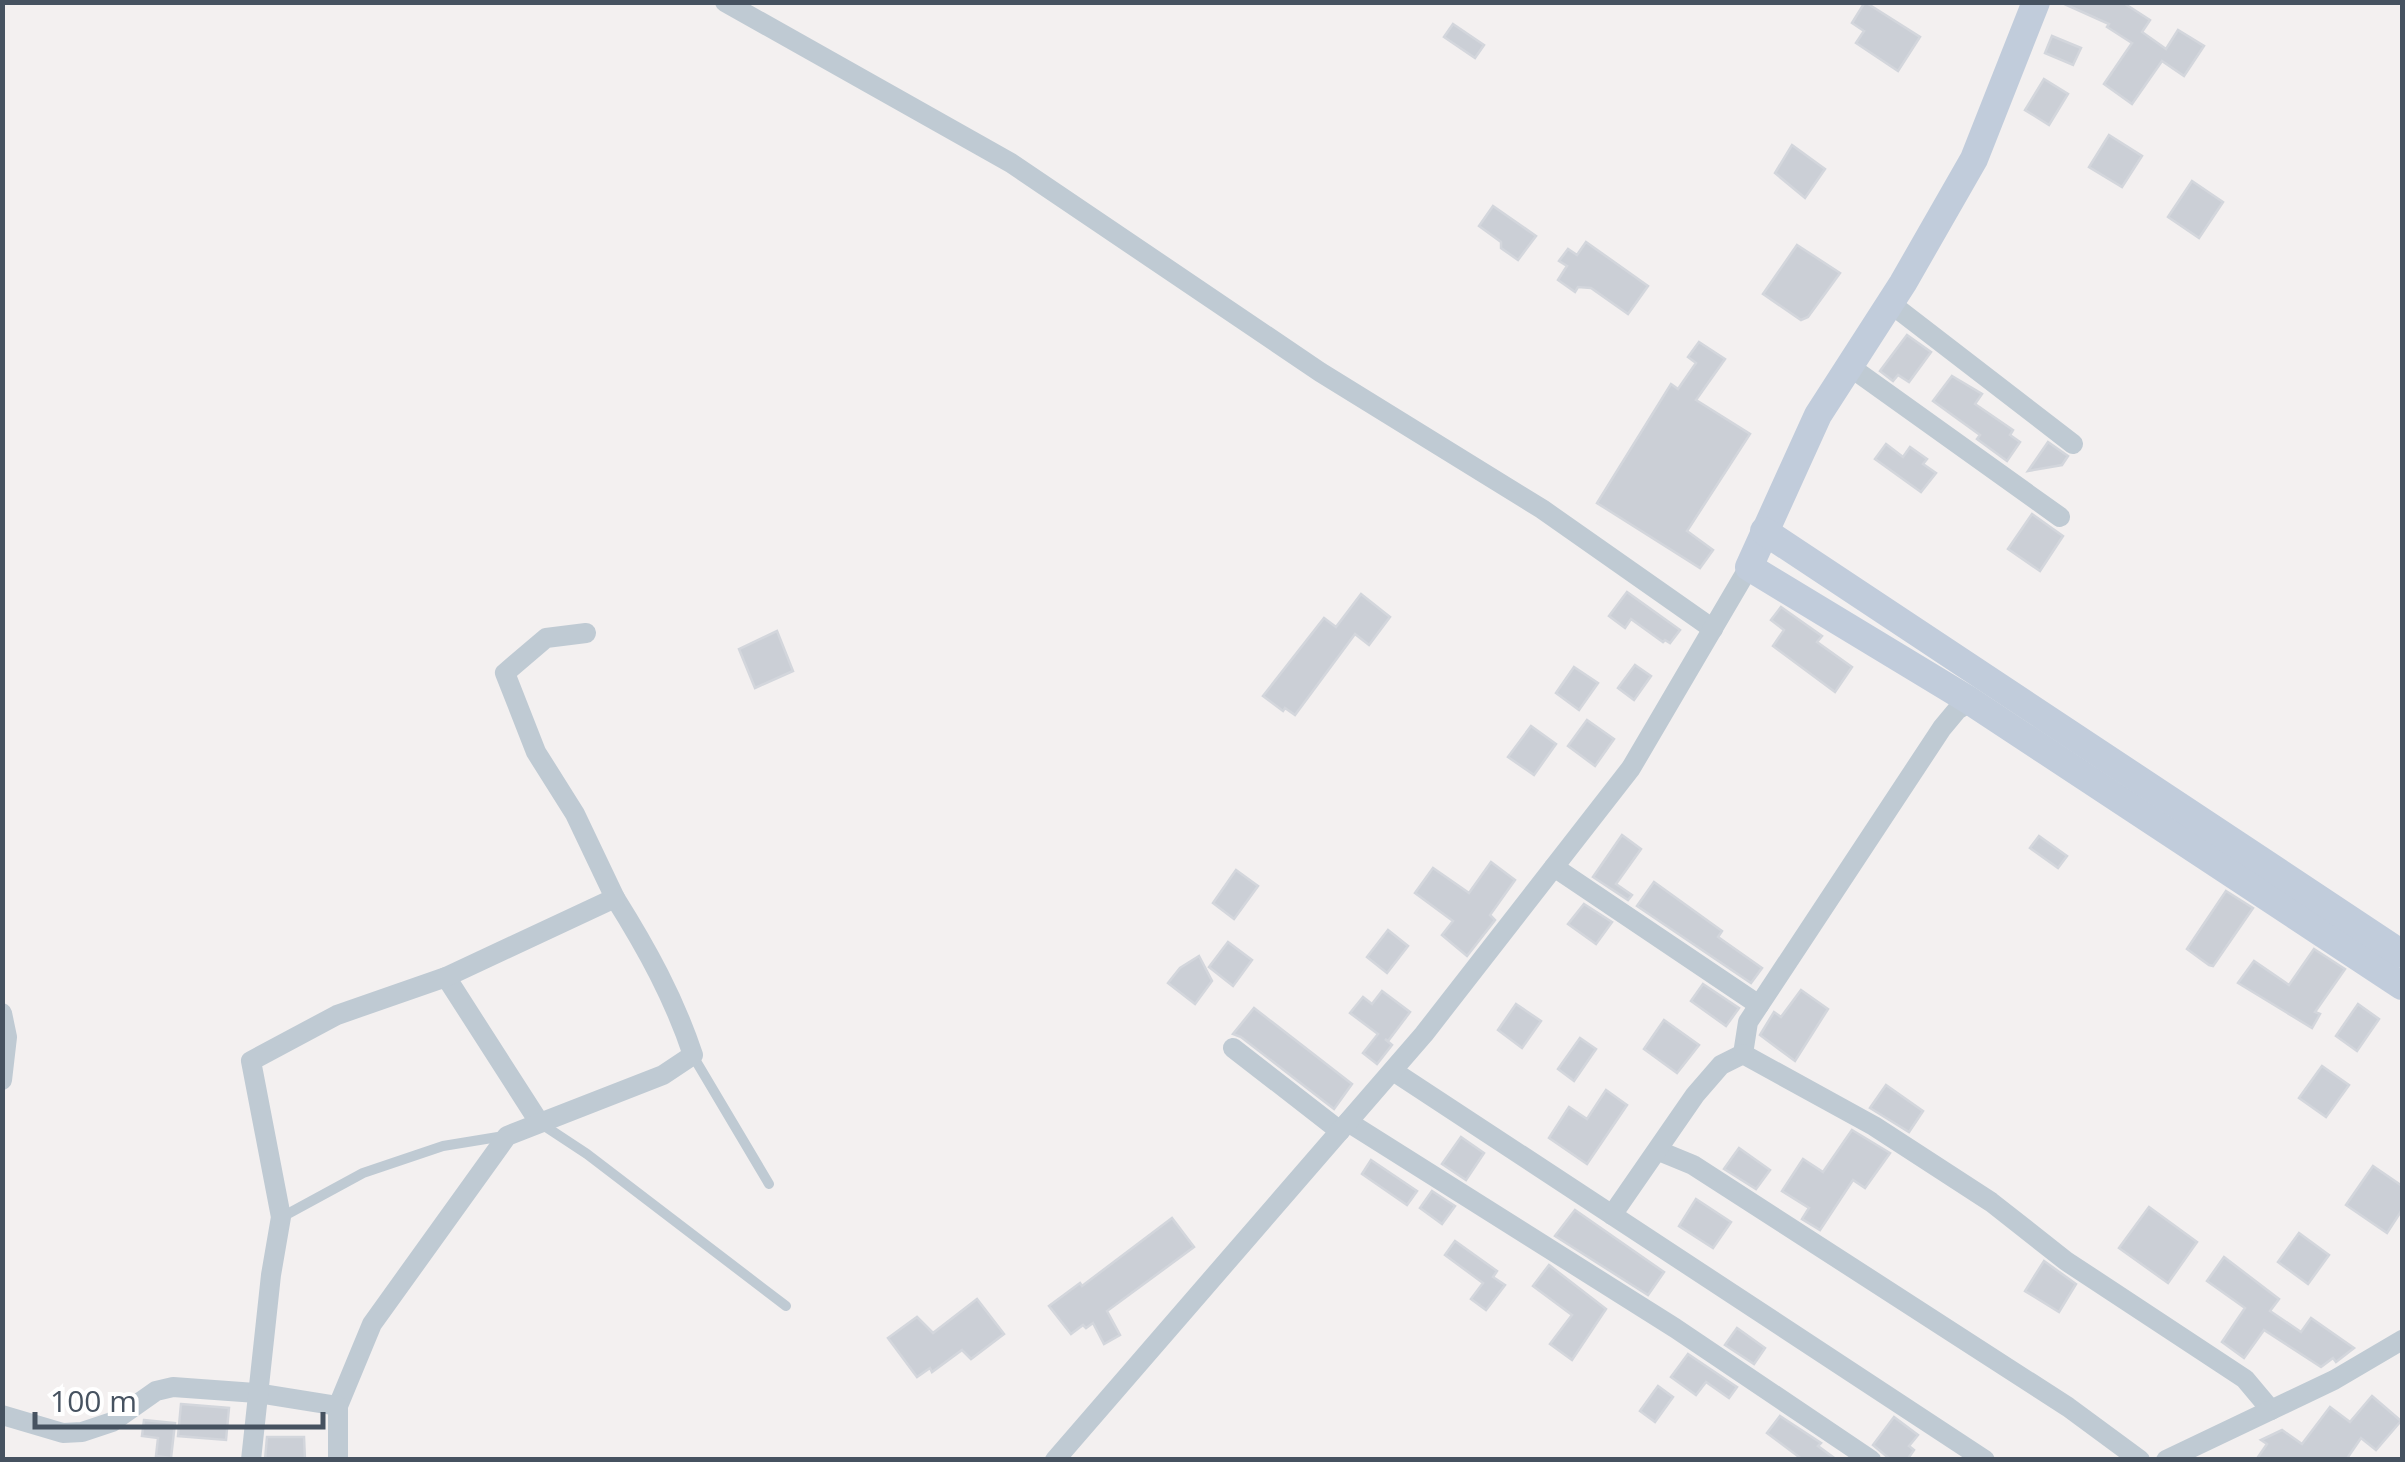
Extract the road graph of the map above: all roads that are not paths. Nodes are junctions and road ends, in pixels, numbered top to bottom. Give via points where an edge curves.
1 (725, 2) edge
2 (2036, 2) edge
3 (1890, 302) junction
4 (1849, 366) junction
5 (2074, 444) dead end
6 (2060, 516) dead end
7 (1764, 531) junction
8 (1749, 567) junction
9 (1712, 629) junction
10 (586, 633) dead end
11 (1978, 691) junction
12 (1554, 867) junction
13 (615, 898) junction
14 (2321, 900) junction
15 (2306, 926) junction
16 (2402, 954) edge
17 (446, 976) junction
18 (2402, 986) edge
19 (1759, 1005) junction
20 (2, 1013) edge
21 (1232, 1048) dead end
22 (1742, 1054) junction
23 (692, 1055) junction
24 (1393, 1071) junction
25 (2, 1080) edge
26 (540, 1122) junction
27 (1344, 1126) junction
28 (507, 1136) junction
29 (1659, 1151) junction
30 (769, 1184) dead end
31 (1612, 1215) junction
32 (282, 1218) junction
33 (786, 1306) dead end
34 (2402, 1340) edge
35 (257, 1393) junction
36 (338, 1406) junction
37 (2271, 1410) junction
38 (2, 1414) edge
39 (251, 1460) edge
40 (338, 1460) edge
41 (1056, 1460) edge
42 (1871, 1460) edge
43 (1985, 1460) edge
44 (2140, 1460) edge
45 (2166, 1460) edge

1 - 9 street via 1011,163 1320,372 1542,509
2 - 3 street via 1974,160
3 - 4 street
3 - 5 street
4 - 6 street
4 - 7 street via 1818,415
7 - 8 street
7 - 11 street
8 - 9 street
8 - 11 street
9 - 12 street via 1631,768
10 - 13 street via 546,638 505,673 536,752
11 - 14 street
11 - 15 street
11 - 19 street via 1942,728
12 - 19 street
12 - 24 street
13 - 17 street
13 - 23 street via 654,961
14 - 15 street
14 - 16 street
15 - 18 street
17 - 26 street
17 - 32 street via 337,1015 251,1061
19 - 22 street
20 - 25 street via 8,1038
21 - 27 street
22 - 29 street via 1720,1065
22 - 37 street via 1874,1126 1991,1202 2066,1261 2244,1378
23 - 26 street via 663,1075
23 - 30 lane
24 - 27 street
24 - 31 street
26 - 28 street
26 - 33 lane
27 - 41 street
27 - 42 street via 1675,1328
28 - 32 lane via 443,1146 363,1173
28 - 36 street via 372,1324
29 - 31 street
29 - 44 street via 1693,1165
31 - 43 street
32 - 35 street
34 - 37 street
35 - 36 street
35 - 38 street via 172,1386 82,1432 63,1433
35 - 39 street
36 - 40 street
37 - 45 street

